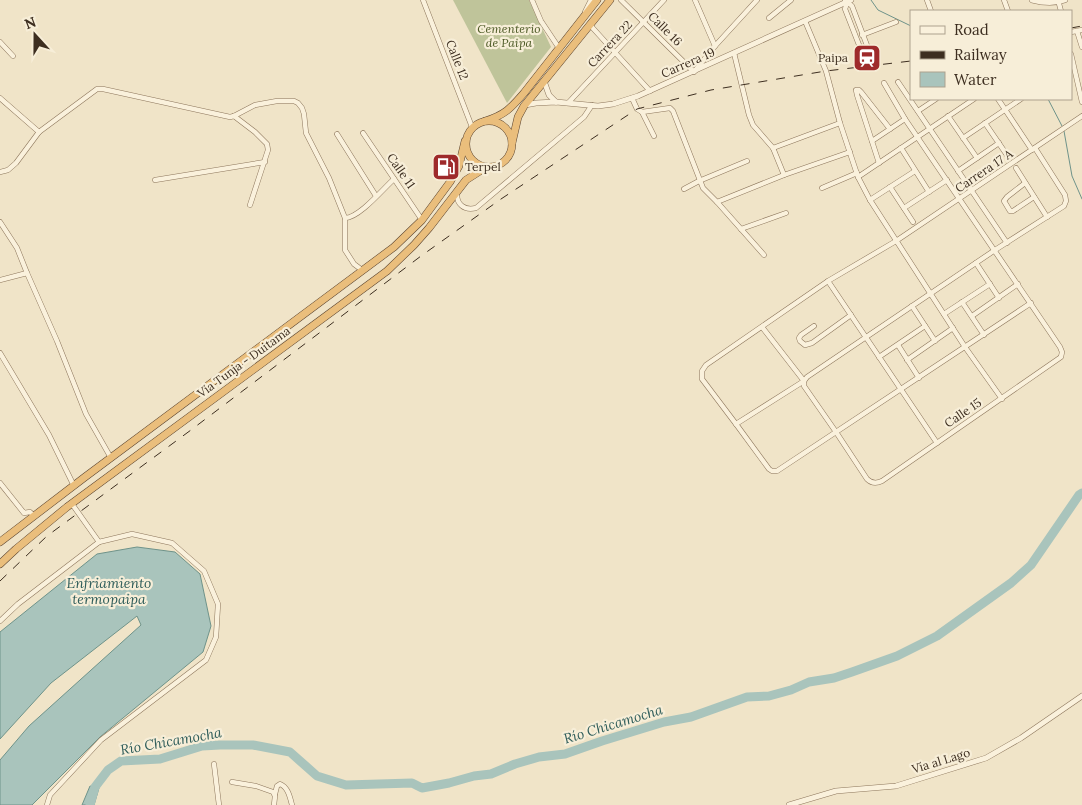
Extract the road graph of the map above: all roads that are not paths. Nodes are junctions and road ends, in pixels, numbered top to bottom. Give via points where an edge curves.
1 (423, 0) edge
2 (532, 0) edge
3 (591, 0) edge
4 (597, 0) edge
5 (610, 0) edge
6 (622, 0) edge
7 (664, 0) edge
8 (695, 0) edge
9 (757, 0) edge
10 (791, 0) edge
11 (1032, 0) edge
12 (1065, 0) edge
13 (848, 1) edge
14 (1058, 1) edge
15 (769, 18) dead end
16 (582, 20) junction
17 (805, 21) junction
18 (644, 22) junction
19 (896, 22) dead end
20 (590, 25) junction
21 (1080, 30) edge
22 (863, 34) junction
23 (856, 37) junction
24 (0, 42) edge
25 (715, 46) junction
26 (1082, 47) edge
27 (559, 48) junction
28 (616, 53) junction
29 (734, 54) junction
30 (13, 56) dead end
31 (1072, 58) edge
32 (694, 72) junction
33 (544, 81) junction
34 (898, 82) dead end
35 (884, 83) dead end
36 (650, 91) junction
37 (0, 98) edge
38 (632, 98) junction
39 (910, 99) edge
40 (910, 100) edge
41 (934, 100) edge
42 (972, 100) edge
43 (999, 100) edge
44 (1020, 100) edge
45 (556, 102) junction
46 (570, 102) junction
47 (1082, 102) edge
48 (592, 105) junction
49 (524, 106) junction
50 (1005, 110) junction
51 (918, 111) junction
52 (642, 112) junction
53 (234, 116) junction
54 (948, 116) junction
55 (1082, 116) edge
56 (905, 119) junction
57 (485, 121) junction
58 (840, 123) junction
59 (985, 123) junction
60 (472, 127) junction
61 (890, 129) junction
62 (930, 129) junction
63 (39, 132) junction
64 (363, 133) dead end
65 (337, 134) dead end
66 (654, 136) dead end
67 (918, 137) junction
68 (963, 138) junction
69 (465, 141) junction
70 (872, 141) junction
71 (512, 143) junction
72 (999, 143) junction
73 (773, 148) junction
74 (901, 148) junction
75 (1033, 149) junction
76 (850, 152) junction
77 (977, 158) junction
78 (1010, 158) dead end
79 (747, 161) dead end
80 (264, 162) junction
81 (879, 163) junction
82 (488, 168) junction
83 (1016, 168) dead end
84 (915, 171) junction
85 (958, 171) junction
86 (0, 172) edge
87 (784, 175) junction
88 (857, 175) junction
89 (394, 179) junction
90 (155, 180) dead end
91 (947, 180) junction
92 (700, 181) junction
93 (1025, 183) junction
94 (890, 187) junction
95 (822, 188) dead end
96 (684, 189) dead end
97 (972, 191) junction
98 (457, 192) junction
99 (929, 192) junction
100 (376, 196) junction
101 (1034, 197) junction
102 (960, 199) junction
103 (870, 200) junction
104 (718, 202) junction
105 (250, 205) dead end
106 (904, 208) junction
107 (786, 213) dead end
108 (1047, 217) junction
109 (345, 218) junction
110 (422, 220) junction
111 (0, 222) edge
112 (913, 222) dead end
113 (741, 229) junction
114 (896, 241) junction
115 (1007, 243) junction
116 (995, 250) junction
117 (764, 255) dead end
118 (976, 263) junction
119 (362, 270) junction
120 (26, 273) junction
121 (0, 280) edge
122 (828, 281) junction
123 (990, 284) junction
124 (1018, 284) junction
125 (930, 294) junction
126 (999, 298) junction
127 (962, 302) junction
128 (1032, 303) junction
129 (912, 306) junction
130 (944, 314) junction
131 (851, 315) junction
132 (972, 316) junction
133 (814, 326) dead end
134 (925, 326) junction
135 (762, 327) junction
136 (953, 328) junction
137 (984, 335) junction
138 (866, 337) junction
139 (935, 341) junction
140 (898, 345) junction
141 (965, 347) junction
142 (0, 353) edge
143 (879, 357) junction
144 (907, 360) junction
145 (919, 378) junction
146 (804, 381) junction
147 (901, 390) junction
148 (1002, 399) junction
149 (736, 424) junction
150 (836, 432) junction
151 (937, 443) junction
152 (111, 458) junction
153 (0, 483) edge
154 (74, 486) junction
155 (72, 504) junction
156 (34, 516) junction
157 (0, 542) edge
158 (99, 542) junction
159 (0, 564) edge
160 (0, 621) edge
161 (1082, 696) edge
162 (214, 764) dead end
163 (232, 782) dead end
164 (275, 794) junction
165 (47, 805) edge
166 (219, 805) edge
167 (274, 805) edge
168 (292, 805) edge
169 (789, 805) edge

1 - 60 street, Calle 12
2 - 27 street
3 - 16 street
4 - 16 highway
5 - 20 highway
6 - 18 street, Calle 16
7 - 18 street, Carrera 22
8 - 25 street
9 - 25 street
10 - 15 street
11 - 14 street
12 - 14 street
13 - 17 street, Carrera 19
13 - 22 street
13 - 23 street via 846,10
16 - 27 highway
17 - 29 street, Carrera 19
17 - 58 street via 826,71
18 - 28 street, Carrera 22
18 - 32 street, Calle 16
19 - 22 street
20 - 28 street
20 - 33 highway
21 - 26 street
22 - 23 street
22 - 23 street via 866,51 861,50
24 - 30 street
25 - 32 street
27 - 57 highway via 511,107 496,118
28 - 36 street
28 - 46 street, Carrera 22
29 - 32 street, Carrera 19
29 - 73 street via 753,125
31 - 47 street
32 - 36 street, Carrera 19
33 - 45 street via 546,90
33 - 49 highway
34 - 39 street
35 - 56 street
36 - 38 street, Carrera 19
37 - 63 street
38 - 48 street, Carrera 19 via 614,104
38 - 52 street
40 - 51 street
41 - 51 street
42 - 54 street
43 - 50 street
44 - 50 street
45 - 46 street, Carrera 19
45 - 49 street, Carrera 19
46 - 48 street, Carrera 19
48 - 98 street via 584,117 476,208 461,206
49 - 71 highway
50 - 59 street
50 - 75 street
51 - 62 street
52 - 66 street
52 - 92 street via 670,108
53 - 63 street via 97,89
53 - 80 street via 267,144
53 - 109 street via 255,105 277,101 298,103 304,114 306,132
54 - 62 street
54 - 68 street
55 - 75 street, Carrera 17 A
56 - 61 street
56 - 67 street
57 - 60 highway
57 - 71 highway via 503,126
58 - 73 street
58 - 76 street
59 - 68 street
59 - 72 street
60 - 69 highway
61 - 70 street
61 - 70 street via 860,90 856,90
62 - 67 street
62 - 85 street
63 - 86 street via 16,163
64 - 89 street, Calle 11
65 - 100 street
67 - 74 street
67 - 91 street
68 - 77 street
69 - 82 highway via 471,160
69 - 110 highway, Vía Tunja - Duitama via 455,174
70 - 81 street
71 - 82 highway via 503,163
72 - 77 street
72 - 78 street
73 - 87 street
74 - 81 street
74 - 84 street
75 - 97 street, Carrera 17 A
75 - 108 street via 1066,198 1064,206
76 - 87 street
76 - 88 street
77 - 85 street
79 - 92 street
80 - 90 street
80 - 105 street
81 - 88 street
82 - 98 highway, Vía Tunja - Duitama via 472,175
83 - 93 street
84 - 94 street
84 - 99 street
85 - 97 street
87 - 104 street
88 - 95 street
88 - 103 street
89 - 100 street
89 - 110 street, Calle 11
91 - 99 street
91 - 102 street
92 - 96 street
92 - 104 street
93 - 101 street
93 - 101 street via 1006,197 1005,203 1010,211
94 - 103 street
94 - 106 street
97 - 102 street, Carrera 17 A
97 - 115 street
98 - 155 highway, Vía Tunja - Duitama via 414,246 387,270
99 - 106 street
100 - 109 street via 365,208
101 - 108 street
102 - 114 street, Carrera 17 A
102 - 116 street
103 - 114 street
104 - 113 street
106 - 112 street
107 - 113 street
108 - 115 street
109 - 119 street via 345,250
110 - 119 highway, Vía Tunja - Duitama via 394,247
111 - 120 street via 17,248
113 - 117 street
114 - 122 street, Carrera 17 A
114 - 125 street
115 - 116 street
116 - 118 street
116 - 124 street
118 - 123 street
118 - 125 street
119 - 152 highway, Vía Tunja - Duitama
120 - 121 street
120 - 152 street via 86,414
122 - 131 street
122 - 135 street, Carrera 17 A
123 - 126 street
123 - 127 street
124 - 126 street
124 - 128 street
125 - 129 street
125 - 130 street
126 - 132 street
127 - 130 street
127 - 132 street
128 - 137 street
128 - 148 street, Calle 15 via 1062,355
129 - 134 street
129 - 138 street
130 - 136 street
131 - 133 street via 812,343 803,344 801,335
131 - 138 street
132 - 137 street
134 - 139 street
134 - 140 street
135 - 146 street
135 - 149 street, Carrera 17 A via 702,371 702,379
136 - 139 street
136 - 141 street
137 - 141 street
138 - 143 street
138 - 146 street
139 - 144 street
140 - 143 street
140 - 144 street
141 - 145 street
141 - 148 street
142 - 154 street
143 - 147 street
144 - 145 street
145 - 147 street
146 - 149 street
146 - 150 street via 804,386
147 - 150 street
147 - 151 street
148 - 151 street, Calle 15
149 - 150 street via 772,471 777,471
150 - 151 street, Calle 15 via 872,483 882,481
152 - 154 highway, Vía Tunja - Duitama
153 - 156 street via 24,513 30,512
154 - 156 highway, Vía Tunja - Duitama
155 - 158 street
155 - 159 highway, Vía Tunja - Duitama
156 - 157 highway, Vía Tunja - Duitama
158 - 160 street
158 - 165 street via 132,534 172,543 204,571 218,604 216,636 206,660 101,740 50,795
161 - 169 street, Vía al Lago via 986,758 896,786 836,792
162 - 166 street
163 - 164 street via 256,786
164 - 167 street
164 - 168 street via 277,786 283,785

